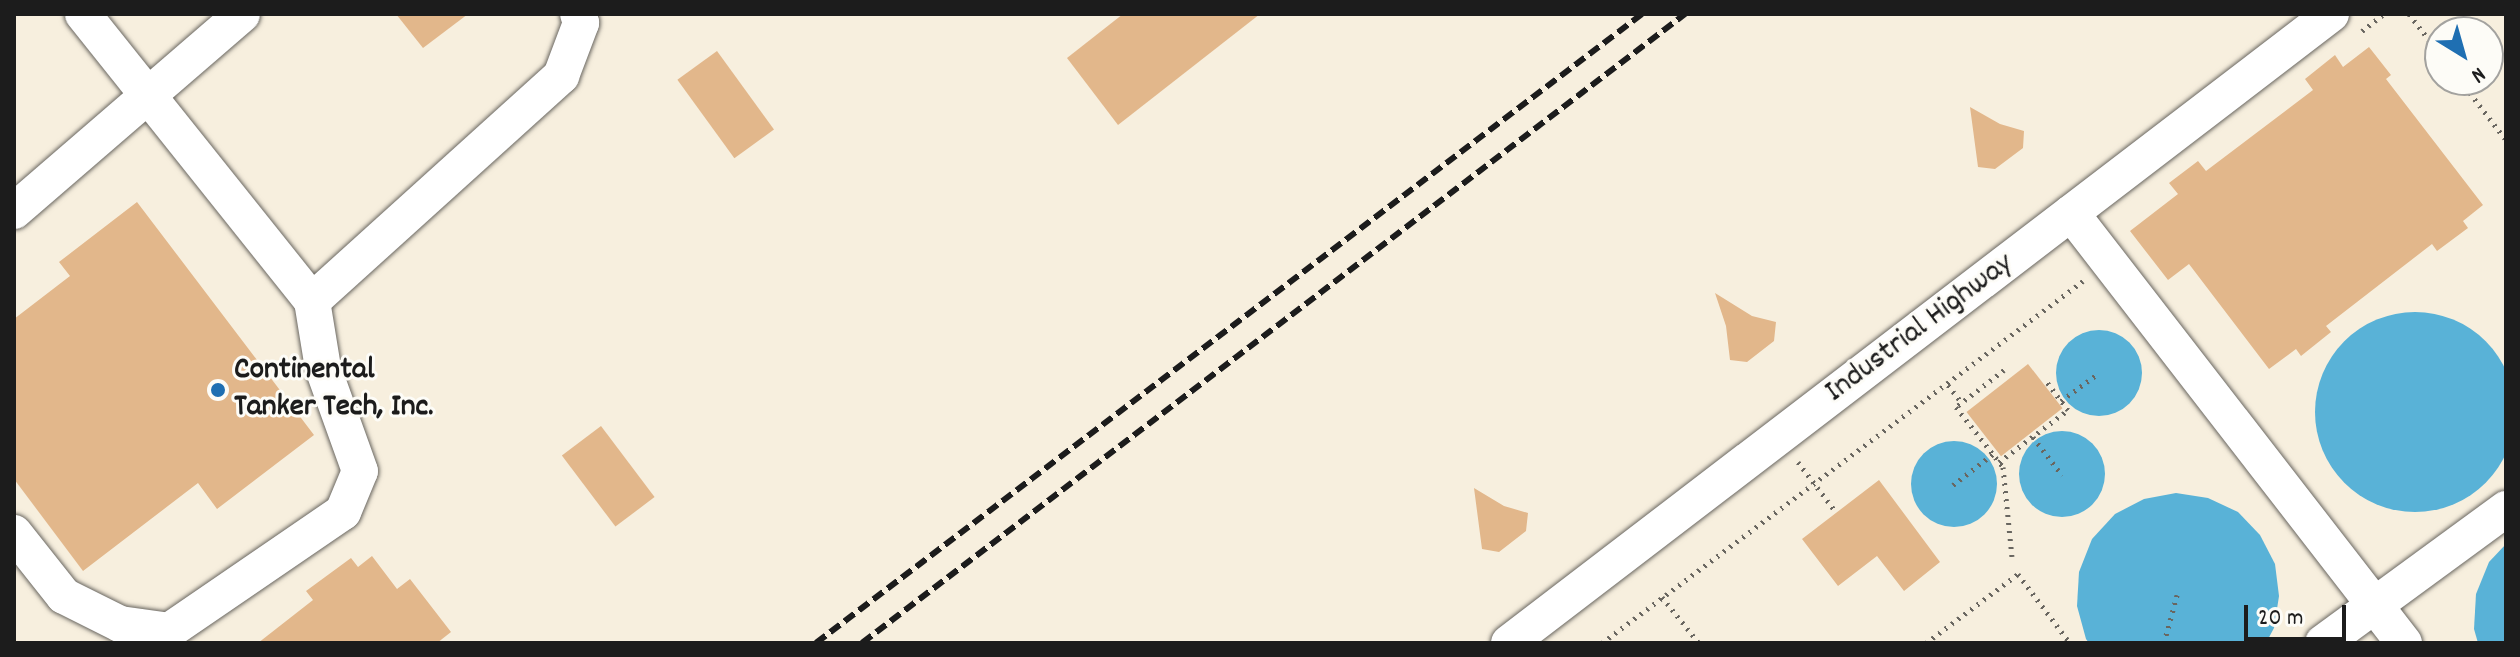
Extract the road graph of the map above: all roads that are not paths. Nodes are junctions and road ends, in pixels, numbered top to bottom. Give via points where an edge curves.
1 (83, 14) edge
2 (242, 14) edge
3 (578, 14) edge
4 (2345, 24) edge
5 (148, 94) junction
6 (14, 211) edge
7 (2071, 213) junction
8 (312, 301) junction
9 (2506, 509) edge
10 (14, 533) edge
11 (2373, 603) junction
12 (1509, 643) edge
13 (2323, 643) edge
14 (2404, 643) edge

1 - 5 street
2 - 5 street
3 - 8 street via 581,23 561,76
4 - 7 street, Industrial Highway
5 - 6 street
5 - 8 street
7 - 11 street
7 - 12 street, Industrial Highway
8 - 10 street via 323,368 360,471 343,512 169,631 120,624 64,596
9 - 11 street
11 - 13 street
11 - 14 street

